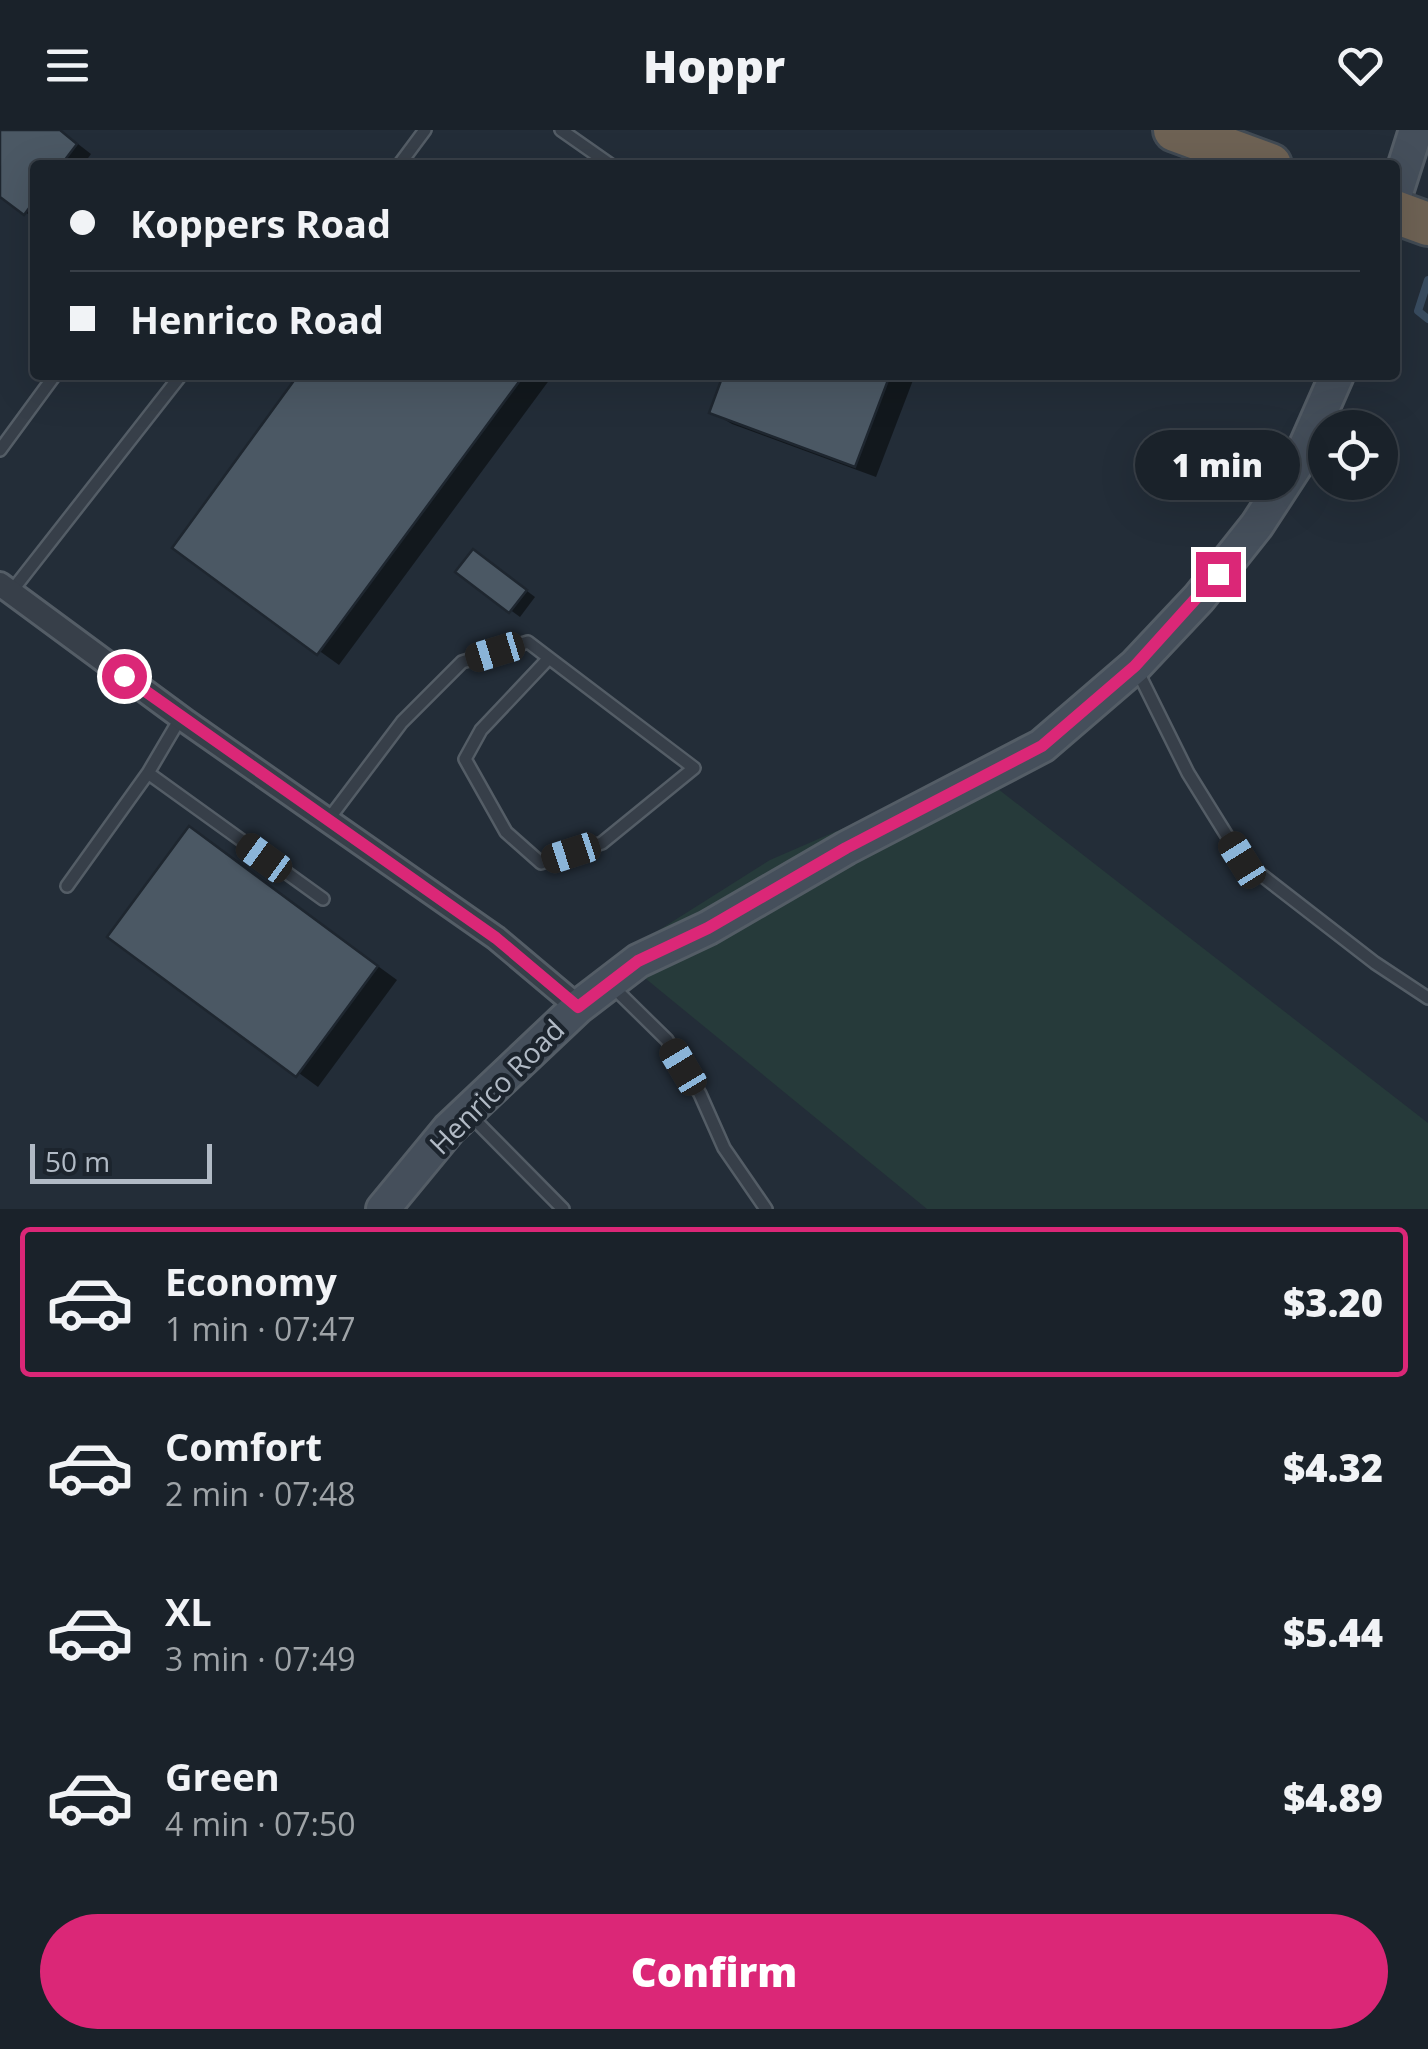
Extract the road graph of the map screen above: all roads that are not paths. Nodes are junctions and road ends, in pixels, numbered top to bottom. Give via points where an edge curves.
1 (425, 130) edge
2 (561, 130) edge
3 (1175, 130) edge
4 (1416, 130) edge
5 (403, 160) edge
6 (605, 160) edge
7 (1255, 160) edge
8 (1400, 180) edge
9 (1400, 214) edge
10 (1428, 224) edge
11 (51, 380) edge
12 (176, 380) edge
13 (1335, 380) edge
14 (0, 450) edge
15 (5, 588) edge
16 (549, 658) junction
17 (1135, 666) junction
18 (180, 717) junction
19 (148, 773) junction
20 (328, 820) junction
21 (67, 886) dead end
22 (322, 900) dead end
23 (609, 983) junction
24 (1428, 998) edge
25 (578, 1007) junction
26 (466, 1112) junction
27 (383, 1209) edge
28 (563, 1209) edge
29 (766, 1209) edge

1 - 5 lane
2 - 6 lane
3 - 7 highway
4 - 8 street
9 - 10 highway
11 - 14 lane
12 - 15 lane
13 - 17 street, Henrico Road via 1300,459 1257,525
15 - 18 street
16 - 16 lane via 481,730 466,759 506,832 540,863 602,843 694,768
16 - 20 lane via 528,642 462,662 402,722
17 - 23 street, Henrico Road via 1042,746 638,961
17 - 24 lane via 1242,860
18 - 19 lane
18 - 20 street
19 - 21 lane
19 - 22 lane
20 - 25 street via 496,938
23 - 25 street, Henrico Road
23 - 29 lane via 667,1040 724,1148
25 - 26 street, Henrico Road
26 - 27 street, Henrico Road
26 - 28 lane

